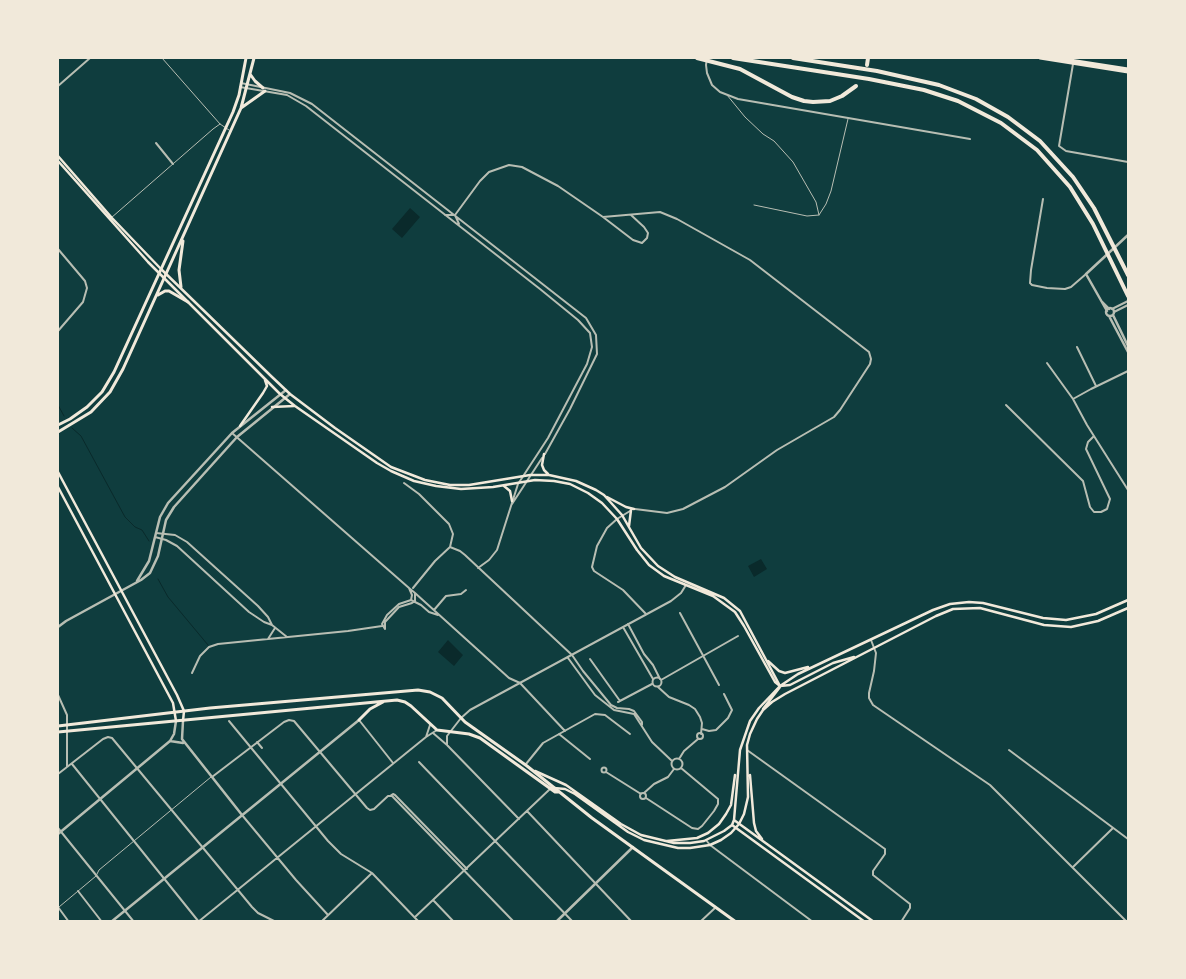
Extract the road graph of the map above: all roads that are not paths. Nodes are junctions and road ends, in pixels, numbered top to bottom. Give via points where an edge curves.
1 (90, 58) edge
2 (162, 58) edge
3 (246, 58) edge
4 (254, 58) edge
5 (697, 58) edge
6 (707, 58) edge
7 (733, 58) edge
8 (793, 58) edge
9 (1040, 58) edge
10 (1058, 58) edge
11 (1073, 62) junction
12 (1128, 71) edge
13 (250, 74) junction
14 (240, 85) junction
15 (58, 86) edge
16 (248, 86) junction
17 (856, 86) dead end
18 (264, 89) junction
19 (276, 91) junction
20 (727, 95) junction
21 (241, 108) junction
22 (848, 118) junction
23 (220, 124) junction
24 (226, 127) junction
25 (231, 131) junction
26 (970, 139) dead end
27 (156, 143) dead end
28 (58, 156) edge
29 (58, 161) edge
30 (1128, 162) edge
31 (173, 164) junction
32 (1043, 199) dead end
33 (754, 205) dead end
34 (445, 215) junction
35 (455, 215) junction
36 (631, 215) junction
37 (819, 215) junction
38 (603, 217) junction
39 (111, 219) junction
40 (461, 227) junction
41 (1128, 234) edge
42 (184, 235) junction
43 (484, 238) junction
44 (481, 242) junction
45 (58, 250) edge
46 (161, 269) junction
47 (159, 274) junction
48 (167, 274) junction
49 (1086, 274) junction
50 (1128, 275) edge
51 (165, 279) junction
52 (181, 287) junction
53 (157, 296) junction
54 (1128, 296) edge
55 (1128, 301) edge
56 (188, 302) junction
57 (1128, 305) edge
58 (1111, 311) junction
59 (1109, 316) junction
60 (66, 323) junction
61 (58, 328) edge
62 (58, 332) edge
63 (1121, 336) junction
64 (1128, 346) edge
65 (1077, 347) dead end
66 (1128, 352) edge
67 (1047, 363) dead end
68 (1128, 371) edge
69 (263, 377) junction
70 (1096, 386) junction
71 (286, 390) junction
72 (280, 394) junction
73 (290, 394) junction
74 (284, 398) junction
75 (1073, 400) junction
76 (1006, 405) dead end
77 (295, 406) junction
78 (272, 407) junction
79 (58, 425) edge
80 (240, 426) junction
81 (58, 432) edge
82 (232, 433) junction
83 (550, 435) junction
84 (1094, 436) junction
85 (237, 437) junction
86 (555, 438) junction
87 (544, 454) junction
88 (58, 472) edge
89 (530, 475) junction
90 (549, 475) junction
91 (522, 477) junction
92 (526, 482) junction
93 (404, 483) dead end
94 (518, 484) junction
95 (502, 486) junction
96 (58, 487) edge
97 (1128, 490) edge
98 (604, 495) junction
99 (512, 502) junction
100 (633, 510) junction
101 (622, 515) junction
102 (617, 519) junction
103 (629, 528) junction
104 (156, 533) junction
105 (163, 533) junction
106 (155, 537) junction
107 (162, 538) junction
108 (450, 547) junction
109 (478, 568) junction
110 (136, 582) junction
111 (687, 582) junction
112 (685, 586) junction
113 (412, 590) junction
114 (466, 590) dead end
115 (121, 591) junction
116 (415, 593) junction
117 (114, 595) junction
118 (411, 600) junction
119 (1128, 600) edge
120 (414, 603) junction
121 (1128, 608) edge
122 (434, 610) junction
123 (646, 614) junction
124 (680, 614) dead end
125 (438, 615) junction
126 (628, 624) junction
127 (272, 625) junction
128 (382, 626) junction
129 (58, 627) edge
130 (623, 627) junction
131 (275, 628) junction
132 (738, 636) dead end
133 (287, 637) junction
134 (268, 639) junction
135 (871, 640) junction
136 (875, 647) junction
137 (572, 655) junction
138 (860, 655) junction
139 (703, 656) junction
140 (568, 658) junction
141 (590, 659) dead end
142 (766, 659) junction
143 (818, 664) junction
144 (192, 673) dead end
145 (653, 679) junction
146 (660, 679) junction
147 (775, 682) junction
148 (520, 683) junction
149 (652, 684) junction
150 (719, 685) dead end
151 (780, 686) junction
152 (658, 687) junction
153 (773, 693) junction
154 (724, 694) dead end
155 (58, 695) edge
156 (386, 701) junction
157 (184, 711) junction
158 (175, 712) junction
159 (760, 714) junction
160 (461, 718) junction
161 (359, 720) junction
162 (184, 721) junction
163 (229, 721) dead end
164 (176, 722) junction
165 (67, 724) junction
166 (430, 724) junction
167 (58, 726) edge
168 (642, 726) junction
169 (702, 729) junction
170 (437, 730) junction
171 (565, 731) junction
172 (58, 732) edge
173 (67, 732) junction
174 (432, 732) junction
175 (450, 732) junction
176 (559, 734) junction
177 (630, 734) dead end
178 (426, 737) junction
179 (170, 741) junction
180 (257, 742) junction
181 (185, 743) junction
182 (447, 745) junction
183 (250, 747) junction
184 (262, 748) dead end
185 (747, 750) junction
186 (1009, 750) dead end
187 (320, 752) junction
188 (739, 757) junction
189 (590, 759) dead end
190 (679, 759) junction
191 (672, 761) junction
192 (748, 761) junction
193 (419, 762) dead end
194 (393, 763) junction
195 (71, 764) junction
196 (525, 765) junction
197 (67, 767) junction
198 (529, 768) junction
199 (681, 768) junction
200 (138, 769) junction
201 (674, 769) junction
202 (737, 769) junction
203 (606, 772) dead end
204 (58, 774) edge
205 (212, 777) junction
206 (281, 784) junction
207 (552, 788) junction
208 (644, 793) junction
209 (354, 794) junction
210 (641, 794) junction
211 (390, 796) junction
212 (646, 798) junction
213 (100, 799) junction
214 (172, 811) junction
215 (527, 811) junction
216 (242, 815) junction
217 (519, 818) junction
218 (734, 820) junction
219 (739, 824) junction
220 (732, 825) junction
221 (316, 826) junction
222 (736, 828) junction
223 (1113, 828) junction
224 (58, 831) edge
225 (1128, 839) edge
226 (706, 840) junction
227 (495, 841) junction
228 (134, 842) junction
229 (665, 842) junction
230 (710, 845) junction
231 (769, 845) junction
232 (633, 847) junction
233 (202, 848) junction
234 (277, 857) junction
235 (1073, 868) junction
236 (467, 869) junction
237 (464, 871) junction
238 (372, 873) junction
239 (96, 876) junction
240 (164, 878) junction
241 (596, 884) junction
242 (238, 890) junction
243 (78, 891) junction
244 (434, 901) junction
245 (58, 907) edge
246 (716, 907) junction
247 (124, 910) junction
248 (565, 913) junction
249 (328, 915) junction
250 (415, 917) junction
251 (199, 921) edge
252 (69, 922) edge
253 (102, 922) edge
254 (111, 922) edge
255 (134, 922) edge
256 (276, 922) edge
257 (321, 922) edge
258 (420, 922) edge
259 (454, 922) edge
260 (514, 922) edge
261 (556, 922) edge
262 (573, 922) edge
263 (632, 922) edge
264 (700, 922) edge
265 (736, 922) edge
266 (813, 922) edge
267 (865, 922) edge
268 (874, 922) edge
269 (901, 922) edge
270 (1127, 922) edge

1 - 15 street
2 - 23 street
3 - 14 main road
4 - 13 main road
5 - 17 highway via 740,69 804,101 836,99
6 - 20 street via 709,79 715,88
7 - 54 highway via 924,90 958,101 1001,123 1051,164 1079,200
8 - 50 highway via 932,83 992,108 1029,132 1082,188
9 - 11 main road
10 - 11 main road
11 - 12 main road
11 - 30 street via 1059,144 1061,148 1066,152
13 - 16 main road
13 - 18 main road
14 - 16 street
14 - 24 main road via 236,105
16 - 18 street
16 - 21 main road
18 - 19 street
18 - 21 main road
19 - 34 street via 306,106
19 - 35 street via 296,95 312,104
20 - 22 street
20 - 37 street via 745,117 793,162 816,202
21 - 25 main road
22 - 26 street
22 - 37 street via 831,191
23 - 24 street
23 - 31 street
24 - 25 street
24 - 46 main road
25 - 42 main road
27 - 31 street
28 - 39 main road
29 - 39 main road
31 - 39 street
32 - 49 street via 1030,283 1065,289
33 - 37 street via 807,216
34 - 35 street
34 - 40 street
35 - 38 street via 484,176 509,165 536,173
35 - 40 street
35 - 43 street
36 - 38 street
36 - 38 street via 648,232 640,244
36 - 100 street via 665,213 741,254 869,352 871,359 836,414 724,487 677,511
39 - 46 main road
39 - 47 main road
40 - 44 street
41 - 49 street
42 - 48 main road
42 - 52 main road
43 - 44 street
43 - 86 street via 583,315 598,339 597,354
44 - 83 street via 587,328 592,338 591,354
45 - 60 street via 87,288 83,302
46 - 47 main road
46 - 48 main road
47 - 51 main road
47 - 79 main road via 102,392 79,413
48 - 51 main road
48 - 52 main road
49 - 58 street
51 - 53 main road
51 - 56 main road
52 - 71 main road
53 - 56 main road via 169,291
53 - 81 main road via 110,392 91,412
55 - 58 street
56 - 69 main road
57 - 58 street
58 - 59 street
58 - 59 street
58 - 63 street
59 - 63 street
60 - 61 street
60 - 62 street
63 - 64 street
63 - 66 street
65 - 70 street
67 - 75 street
68 - 70 street
69 - 72 main road
69 - 80 main road via 266,389
70 - 75 street
71 - 72 street
71 - 73 main road
72 - 74 main road
72 - 80 street
73 - 74 street
73 - 91 main road via 371,454 417,478 469,485
74 - 77 main road
74 - 78 street
75 - 84 street
76 - 84 street via 1083,482 1090,507 1094,512 1101,512 1107,509 1110,500 1087,452 1086,446
77 - 78 main road
77 - 95 main road via 377,462 408,479 449,488
78 - 85 street
80 - 82 street
82 - 85 street
82 - 104 street via 168,503
83 - 86 street
83 - 91 street
84 - 97 street
85 - 105 street via 171,511
85 - 113 street
86 - 87 street
87 - 89 street
87 - 90 main road via 542,465
88 - 115 main road
89 - 90 main road
89 - 91 main road
89 - 92 street
90 - 98 main road via 576,481
91 - 94 street
92 - 94 main road
92 - 99 street
92 - 102 main road via 545,480 570,484 594,496
93 - 108 street via 449,524 452,534
94 - 95 main road
94 - 99 street
95 - 99 main road via 510,491
96 - 117 main road
98 - 100 main road
98 - 101 main road
99 - 109 street via 497,550
100 - 101 street
100 - 103 main road
101 - 102 street
101 - 103 main road
102 - 112 main road via 649,565
102 - 123 street via 600,539 593,558 593,570 623,590
103 - 111 main road via 654,562
104 - 105 street
104 - 106 street
105 - 107 street
105 - 127 street via 174,534 187,542 258,606
106 - 107 street
106 - 110 street via 150,562
107 - 110 street via 153,568 145,578
107 - 127 street via 176,546 249,612
108 - 109 street via 460,551
108 - 113 street
109 - 137 street
110 - 115 street
111 - 112 street
111 - 142 main road via 734,605
112 - 123 street via 675,598
112 - 147 main road via 713,596 735,612
113 - 116 street
113 - 118 street
114 - 122 street via 446,596
115 - 117 street
115 - 157 main road
116 - 120 street
116 - 122 street
117 - 129 street
117 - 158 main road
118 - 120 street
118 - 128 street via 401,603 382,622
119 - 135 main road via 1087,617 1060,620 1039,618 984,603 953,604
120 - 125 street
120 - 128 street via 401,606 386,621 385,628
121 - 136 main road via 1092,623 1071,627 1044,625 980,608 958,608
122 - 125 street
123 - 126 street
124 - 139 street
125 - 148 street via 509,678
126 - 130 street
126 - 146 street
127 - 131 street
128 - 133 street
130 - 137 street
130 - 145 street
131 - 133 street
131 - 134 street
132 - 139 street
133 - 134 street
134 - 144 street via 214,645 200,656
135 - 136 street
135 - 143 main road
136 - 138 main road
136 - 235 street via 869,693 873,705 985,781
137 - 140 street
137 - 168 street via 611,705 634,711
138 - 151 main road via 833,663 790,685
138 - 159 main road via 778,698
139 - 146 street
139 - 150 street
140 - 148 street
140 - 168 street via 595,695 614,710 634,714
141 - 149 street via 619,702
142 - 143 main road via 785,673
142 - 151 main road
143 - 151 main road
145 - 146 street
145 - 149 street
146 - 152 street
147 - 151 main road
147 - 153 main road
148 - 160 street
148 - 171 street
149 - 152 street
151 - 153 main road
151 - 159 main road
152 - 169 street via 669,697 695,709
153 - 188 main road via 750,721
154 - 169 street via 732,710 728,718 716,730
155 - 165 street via 66,711
156 - 161 main road via 370,709
156 - 162 main road
156 - 166 main road via 405,702
157 - 158 main road
157 - 160 main road via 418,690 442,698
157 - 162 main road
158 - 164 main road
158 - 165 main road
159 - 185 main road via 751,731
160 - 175 street
160 - 196 main road
161 - 187 street
161 - 194 street
162 - 164 main road
162 - 181 street via 182,736
163 - 183 street
164 - 173 main road
164 - 179 street
165 - 167 main road
165 - 173 street
166 - 170 main road
166 - 178 street
168 - 191 street via 652,742
169 - 190 street via 698,739
170 - 174 street
170 - 175 main road
171 - 176 street
171 - 177 street via 599,714
172 - 173 main road
173 - 197 street
174 - 178 street
174 - 182 street
175 - 182 street
175 - 207 main road via 480,738
176 - 189 street
176 - 196 street via 540,745
178 - 194 street
179 - 181 street
179 - 200 street
180 - 183 street
180 - 184 street
180 - 187 street via 291,720
181 - 205 street
182 - 217 street
183 - 205 street
183 - 206 street
185 - 188 main road
185 - 192 main road
185 - 269 street via 885,849 886,854 873,875 910,904
186 - 223 street
187 - 206 street
187 - 209 street
188 - 202 main road
190 - 191 street
190 - 199 street
191 - 201 street
192 - 219 main road via 748,800
192 - 231 main road via 754,825
193 - 227 street
194 - 209 street
195 - 197 street
195 - 200 street via 110,737
195 - 213 street
196 - 198 main road
197 - 204 street
198 - 207 main road
198 - 229 main road via 566,785 632,831
199 - 201 street
199 - 212 street via 718,799 718,804 702,826 692,828
200 - 213 street
200 - 214 street
201 - 208 street
202 - 218 main road
202 - 229 main road via 731,805 721,822 699,837
203 - 210 street
205 - 214 street
205 - 216 street
206 - 216 street
206 - 221 street
207 - 215 street
207 - 230 main road via 575,794 644,840 678,848
207 - 232 main road
208 - 210 street
208 - 212 street
209 - 211 street via 372,810
209 - 221 street
210 - 212 street via 642,799
211 - 236 street via 395,795
211 - 237 street
213 - 224 street
213 - 228 street
214 - 228 street
214 - 233 street
215 - 217 street
215 - 241 street
216 - 233 street
216 - 234 street
217 - 227 street
218 - 219 main road
218 - 220 main road
219 - 222 main road
219 - 231 main road
220 - 222 main road
220 - 226 main road
221 - 234 street
221 - 238 street via 341,854
222 - 230 main road
222 - 267 main road
223 - 225 street
223 - 235 street
224 - 239 street
226 - 229 main road via 684,844
226 - 230 street
227 - 236 street
227 - 248 street
228 - 239 street
228 - 240 street
230 - 266 street
231 - 268 main road
232 - 241 street
232 - 246 main road
233 - 240 street
233 - 242 street
234 - 242 street
234 - 249 street
235 - 270 street
236 - 237 street
237 - 244 street
237 - 260 street
238 - 249 street
238 - 250 street
239 - 243 street
239 - 247 street
240 - 247 street
240 - 251 street
241 - 248 street
241 - 263 street
242 - 251 street
242 - 256 street via 256,911
243 - 245 street
243 - 253 street
244 - 250 street
244 - 259 street
245 - 252 street
246 - 264 street
246 - 265 main road
247 - 254 street
247 - 255 street
248 - 261 street
248 - 262 street
249 - 257 street
250 - 258 street

